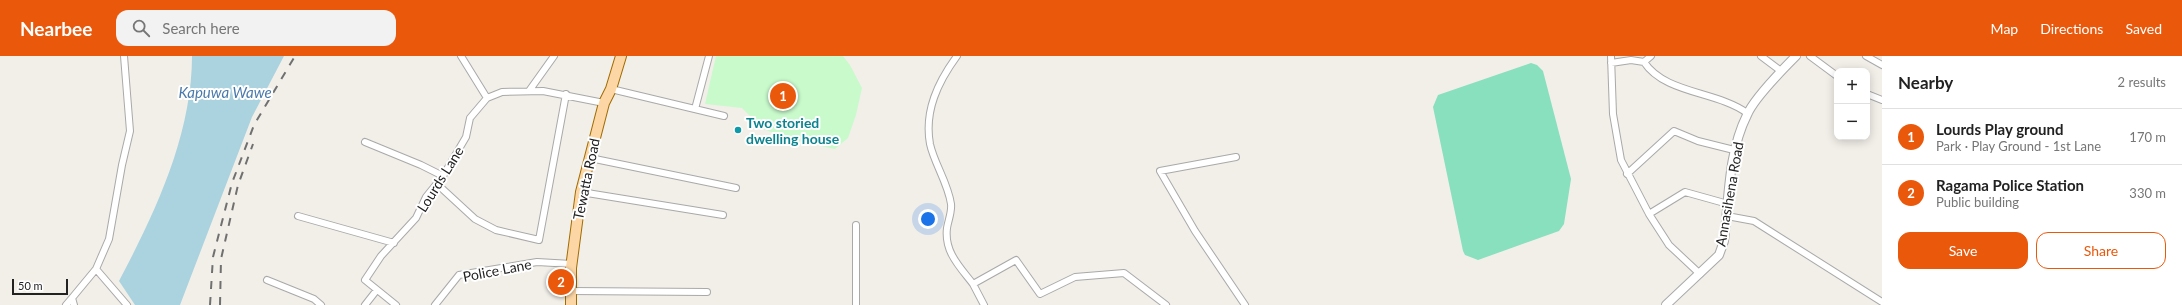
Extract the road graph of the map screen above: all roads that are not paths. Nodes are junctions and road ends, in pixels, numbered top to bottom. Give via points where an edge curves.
1 (124, 56) edge
2 (462, 56) edge
3 (554, 56) edge
4 (621, 56) edge
5 (709, 56) edge
6 (957, 56) edge
7 (1611, 56) edge
8 (1651, 56) edge
9 (1761, 56) edge
10 (1796, 56) edge
11 (1810, 56) edge
12 (1866, 56) edge
13 (1644, 62) junction
14 (1612, 63) junction
15 (1882, 66) edge
16 (1781, 71) junction
17 (1834, 74) edge
18 (611, 89) junction
19 (529, 91) junction
20 (566, 94) junction
21 (1870, 95) edge
22 (487, 98) junction
23 (1882, 100) edge
24 (604, 103) junction
25 (695, 109) junction
26 (1747, 113) junction
27 (724, 116) dead end
28 (365, 142) dead end
29 (1734, 150) junction
30 (1236, 157) dead end
31 (590, 158) junction
32 (1627, 174) junction
33 (443, 176) junction
34 (437, 184) junction
35 (736, 188) dead end
36 (581, 192) junction
37 (1728, 204) junction
38 (1649, 214) junction
39 (723, 215) dead end
40 (298, 216) dead end
41 (1727, 216) junction
42 (856, 225) dead end
43 (394, 243) junction
44 (572, 264) junction
45 (96, 269) junction
46 (1700, 274) junction
47 (267, 280) dead end
48 (973, 284) junction
49 (376, 290) junction
50 (570, 291) junction
51 (707, 292) dead end
52 (72, 298) junction
53 (1882, 302) edge
54 (66, 305) edge
55 (74, 305) edge
56 (126, 305) edge
57 (321, 305) edge
58 (365, 305) edge
59 (396, 305) edge
60 (435, 305) edge
61 (571, 305) edge
62 (856, 305) edge
63 (984, 305) edge
64 (1166, 305) edge
65 (1246, 305) edge
66 (1666, 305) edge

1 - 45 street via 130,131 109,240
2 - 22 street
3 - 19 street
4 - 18 main road, Tewatta Road
5 - 25 street
6 - 48 street via 942,76 929,110 930,144 942,173 951,206 946,230 949,254
7 - 14 street
8 - 13 street
9 - 16 street
10 - 16 street, Annasihena Road
11 - 17 street
12 - 15 street
13 - 14 street via 1631,60
13 - 26 street via 1651,72 1666,81 1736,104
14 - 32 street via 1613,114 1621,160
16 - 26 street, Annasihena Road
18 - 24 main road, Tewatta Road
18 - 25 street
19 - 20 street
19 - 22 street via 502,92
20 - 24 street
20 - 34 street via 539,240 496,230 475,219
21 - 23 street
22 - 33 street, Lourds Lane via 470,118 466,136
24 - 31 main road, Tewatta Road
25 - 27 street
26 - 29 street, Annasihena Road
28 - 33 street
29 - 32 street via 1674,132
29 - 37 street, Annasihena Road
30 - 65 street via 1160,171 1195,231
31 - 35 street
31 - 36 main road, Tewatta Road
32 - 38 street
33 - 34 street, Lourds Lane
34 - 43 street, Lourds Lane via 426,197 416,218
36 - 39 street
36 - 44 main road, Tewatta Road
37 - 38 street via 1685,192
37 - 41 street, Annasihena Road
38 - 46 street via 1669,245
40 - 43 street
41 - 46 street, Annasihena Road via 1719,255
41 - 53 street via 1754,221
42 - 62 street
43 - 49 street, Lourds Lane via 381,256 365,280
44 - 50 main road, Tewatta Road
44 - 60 street, Police Lane via 537,262 459,275
45 - 52 street
45 - 56 street
46 - 66 street, Annasihena Road
47 - 57 street via 314,299
48 - 63 street
48 - 64 street via 1016,260 1040,294 1075,277 1124,273
49 - 58 street
49 - 59 street, Lourds Lane
50 - 51 street
50 - 61 main road, Tewatta Road
52 - 54 street
52 - 55 street

